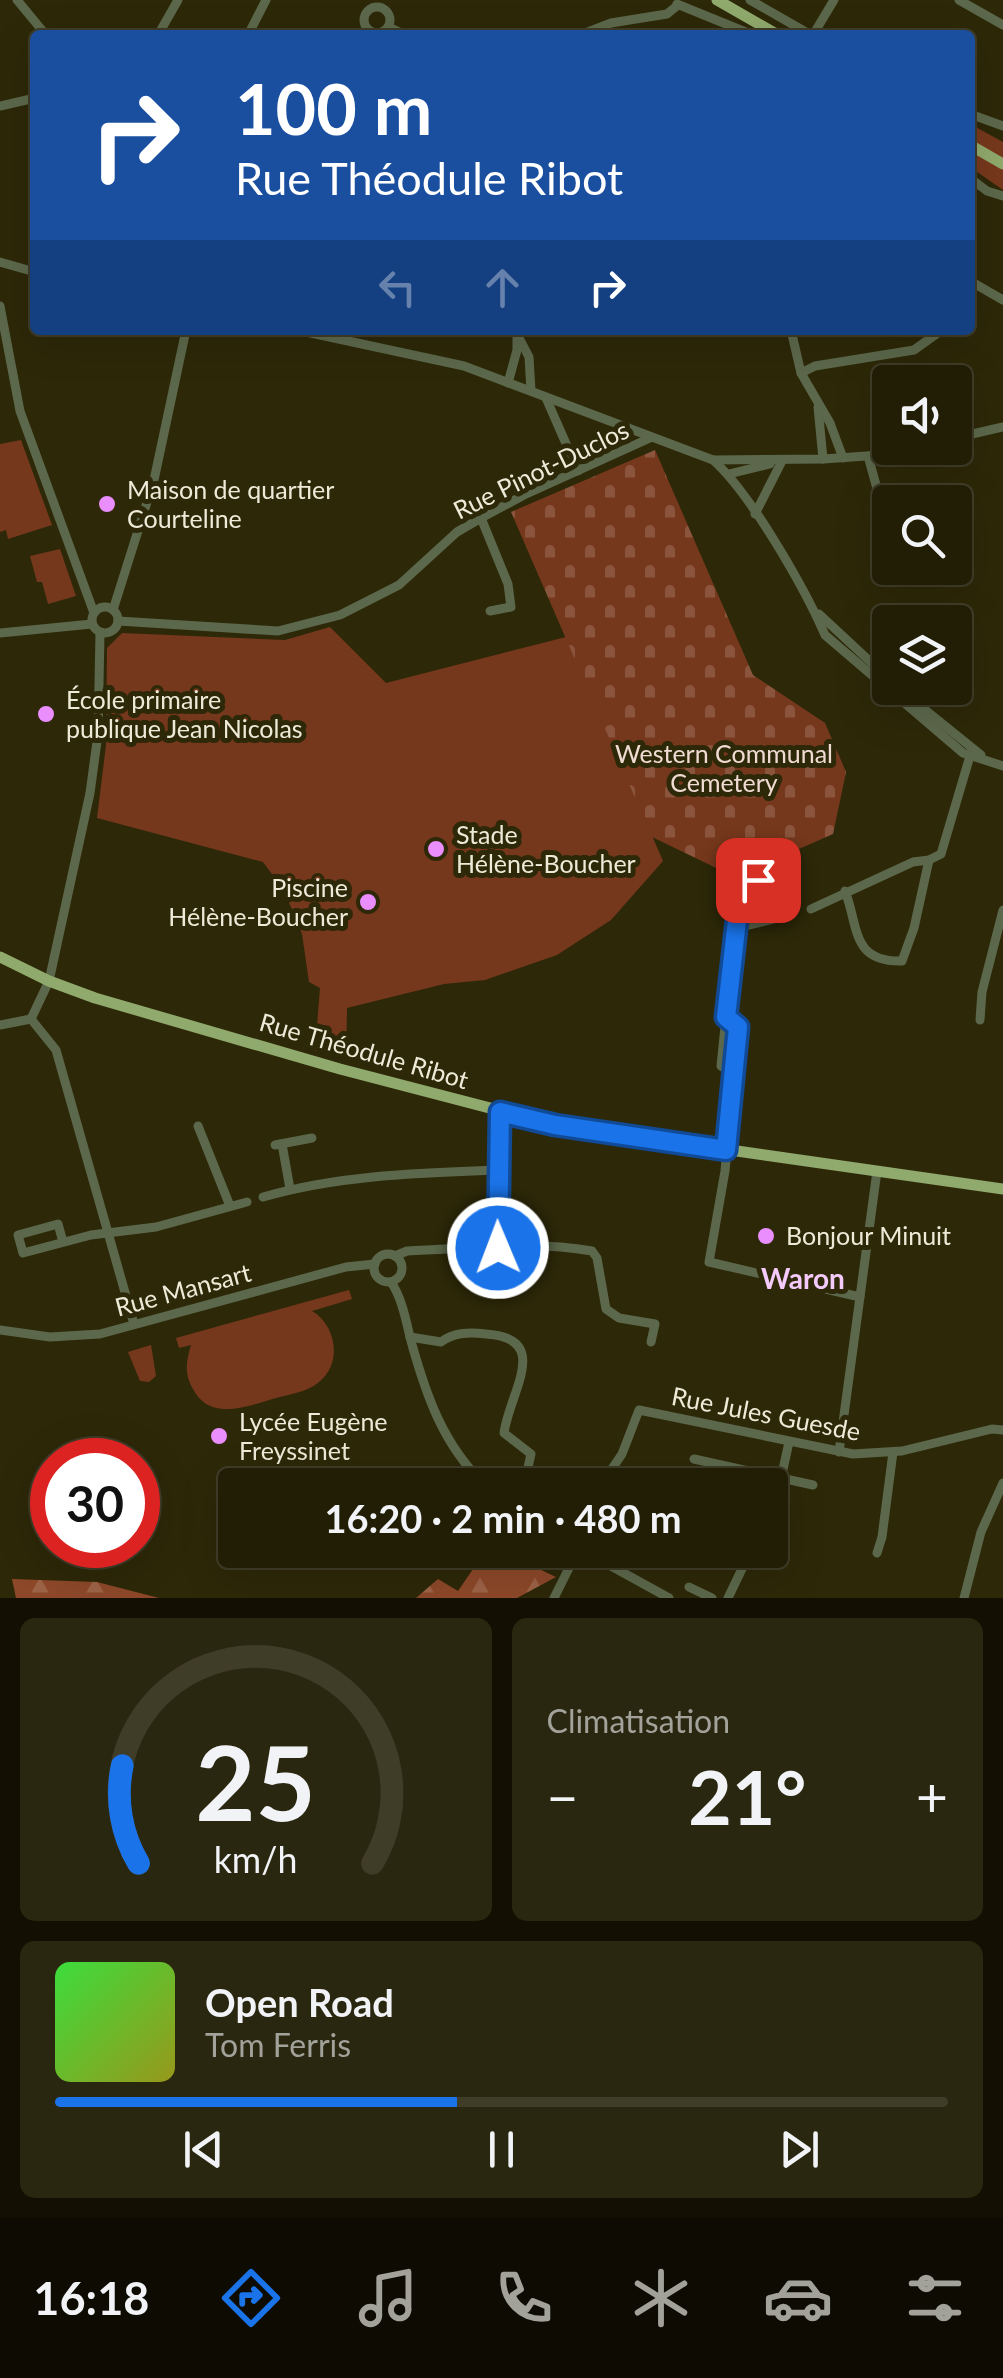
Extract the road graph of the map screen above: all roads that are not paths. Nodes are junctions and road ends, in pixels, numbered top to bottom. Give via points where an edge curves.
1 (17, 0) edge
2 (178, 0) edge
3 (266, 0) edge
4 (717, 0) edge
5 (750, 0) edge
6 (834, 0) edge
7 (958, 0) edge
8 (677, 3) edge
9 (384, 4) edge
10 (368, 5) edge
11 (1003, 26) edge
12 (42, 30) edge
13 (161, 30) edge
14 (251, 30) edge
15 (364, 30) edge
16 (386, 30) edge
17 (593, 30) edge
18 (740, 30) edge
19 (769, 30) edge
20 (803, 30) edge
21 (815, 30) edge
22 (30, 99) edge
23 (0, 106) edge
24 (975, 116) edge
25 (1003, 126) edge
26 (975, 148) edge
27 (1003, 164) edge
28 (975, 182) edge
29 (1003, 196) edge
30 (0, 262) edge
31 (30, 271) edge
32 (975, 286) edge
33 (1003, 300) edge
34 (0, 306) edge
35 (185, 335) edge
36 (321, 335) edge
37 (516, 335) edge
38 (518, 335) edge
39 (792, 335) edge
40 (935, 335) edge
41 (801, 373) junction
42 (508, 382) junction
43 (531, 392) junction
44 (546, 398) junction
45 (817, 405) junction
46 (1003, 426) edge
47 (972, 434) edge
48 (650, 438) junction
49 (872, 455) edge
50 (868, 456) junction
51 (843, 458) junction
52 (823, 459) junction
53 (713, 460) junction
54 (782, 461) junction
55 (578, 471) junction
56 (728, 474) junction
57 (876, 485) edge
58 (756, 514) junction
59 (480, 518) junction
60 (813, 607) junction
61 (113, 610) junction
62 (490, 611) dead end
63 (93, 618) junction
64 (118, 621) junction
65 (0, 633) edge
66 (100, 633) junction
67 (872, 663) edge
68 (919, 705) edge
69 (970, 756) junction
70 (991, 763) junction
71 (1003, 766) edge
72 (930, 860) junction
73 (845, 891) junction
74 (811, 909) dead end
75 (1003, 910) edge
76 (736, 928) junction
77 (0, 957) edge
78 (49, 981) junction
79 (31, 1018) junction
80 (980, 1020) dead end
81 (0, 1026) edge
82 (500, 1112) junction
83 (198, 1126) dead end
84 (312, 1138) dead end
85 (726, 1150) junction
86 (497, 1170) junction
87 (877, 1171) junction
88 (290, 1189) junction
89 (1003, 1189) edge
90 (263, 1196) dead end
91 (247, 1202) dead end
92 (230, 1206) junction
93 (108, 1232) junction
94 (63, 1242) junction
95 (498, 1248) junction
96 (395, 1256) junction
97 (375, 1264) junction
98 (391, 1282) junction
99 (860, 1297) junction
100 (134, 1324) junction
101 (0, 1330) edge
102 (410, 1338) junction
103 (652, 1342) dead end
104 (1003, 1430) edge
105 (789, 1442) junction
106 (838, 1452) junction
107 (893, 1452) junction
108 (694, 1459) dead end
109 (471, 1468) edge
110 (528, 1468) edge
111 (613, 1468) edge
112 (735, 1468) edge
113 (783, 1468) edge
114 (788, 1480) edge
115 (1003, 1483) edge
116 (813, 1485) dead end
117 (876, 1553) dead end
118 (570, 1568) edge
119 (608, 1568) edge
120 (743, 1568) edge
121 (689, 1588) dead end
122 (554, 1598) edge
123 (668, 1598) edge
124 (712, 1598) edge
125 (728, 1598) edge
126 (964, 1598) edge

1 - 12 street
2 - 13 street
3 - 14 street
4 - 19 main road
5 - 20 street
6 - 21 street
7 - 11 street
8 - 17 street via 667,14
8 - 18 street
9 - 10 street
9 - 16 street
10 - 15 street
22 - 23 street
24 - 25 street
26 - 27 main road
28 - 29 street
30 - 31 street
32 - 33 street
34 - 63 street via 20,410
35 - 61 street via 154,480
36 - 42 street via 449,362
37 - 42 street
38 - 43 street via 529,357
39 - 41 street
40 - 41 street via 914,350
41 - 45 street
42 - 43 street
43 - 44 street
44 - 48 street
44 - 55 street
45 - 51 street
45 - 52 street
46 - 47 street
48 - 53 street
48 - 55 street, Rue Pinot-Duclos
49 - 50 street
50 - 51 street
50 - 57 street
51 - 52 street
52 - 54 street
53 - 54 street
53 - 56 street
54 - 56 street
54 - 58 street
55 - 59 street, Rue Pinot-Duclos
56 - 58 street
58 - 60 street
59 - 62 street via 512,607
59 - 64 street, Rue Pinot-Duclos via 400,585 340,615 278,630
60 - 67 street
60 - 69 street via 826,635
61 - 63 street via 101,608
61 - 64 street
63 - 65 street
63 - 66 street
64 - 66 street via 111,632
66 - 78 street via 90,794
68 - 70 street
69 - 70 street
69 - 72 street via 946,844
70 - 71 street
72 - 73 street
72 - 73 street via 902,962 862,948
73 - 74 street
75 - 80 street
76 - 76 street via 740,894 758,880 774,919
76 - 85 street via 726,1017 738,1027
77 - 78 main road, Rue Théodule Ribot
78 - 79 street
78 - 82 main road, Rue Théodule Ribot
79 - 81 street
79 - 93 street via 56,1050
82 - 85 main road, Rue Théodule Ribot
82 - 86 street
83 - 92 street
84 - 88 street via 279,1144
85 - 87 main road, Rue Théodule Ribot
85 - 99 street via 709,1262
86 - 88 street via 408,1172
86 - 95 street
87 - 89 main road, Rue Théodule Ribot
87 - 99 street
88 - 90 street
91 - 92 street
92 - 93 street via 144,1230
93 - 94 street
93 - 100 street
94 - 94 street via 58,1224 18,1235 23,1253
95 - 96 street
95 - 103 street via 592,1251 606,1309 655,1324
96 - 97 street
96 - 98 street via 402,1268
97 - 98 street via 378,1277
97 - 100 street, Rue Mansart
98 - 102 street
99 - 106 street
100 - 101 street, Rue Mansart via 78,1337
102 - 109 street via 428,1401
102 - 110 street via 440,1342 450,1334 478,1333 519,1343 525,1358 504,1434 531,1454
104 - 107 street, Rue Jules Guesde
105 - 106 street, Rue Jules Guesde
105 - 111 street, Rue Jules Guesde via 638,1410
105 - 113 street
106 - 107 street, Rue Jules Guesde
107 - 117 street
108 - 112 street
114 - 116 street
115 - 126 street via 981,1532
118 - 122 street
119 - 123 street
120 - 125 street
121 - 124 street

